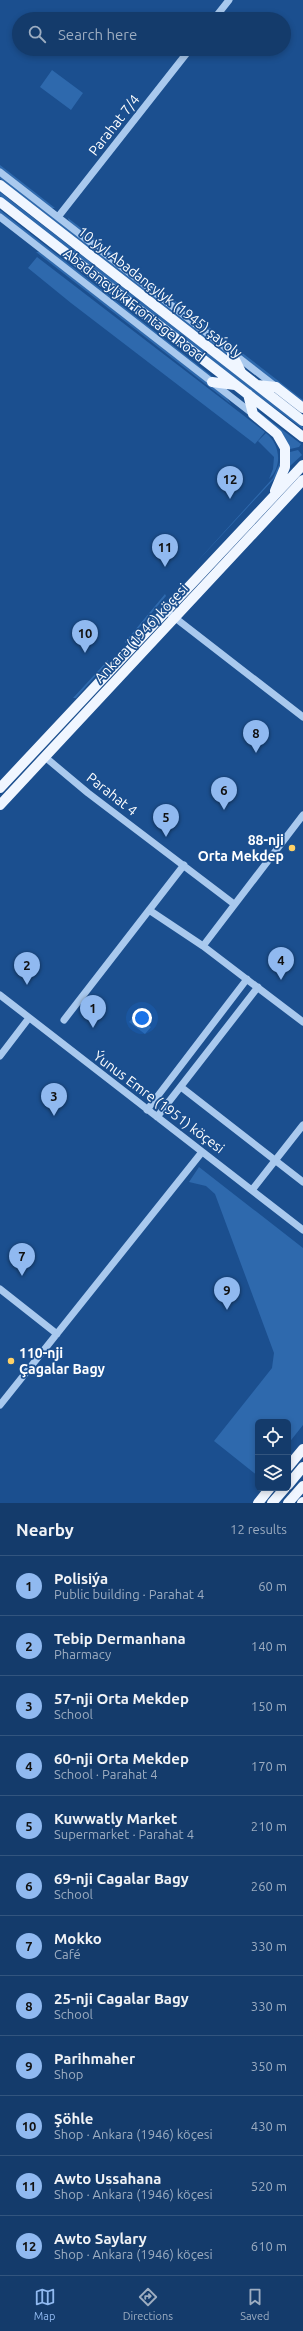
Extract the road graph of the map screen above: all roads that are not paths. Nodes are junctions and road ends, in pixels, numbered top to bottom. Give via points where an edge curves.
1 (229, 0) edge
2 (220, 12) edge
3 (184, 56) edge
4 (0, 172) edge
5 (0, 185) edge
6 (0, 202) edge
7 (0, 217) edge
8 (58, 217) junction
9 (232, 354) junction
10 (242, 373) junction
11 (212, 382) junction
12 (236, 385) junction
13 (257, 385) junction
14 (276, 387) junction
15 (248, 394) junction
16 (303, 408) edge
17 (253, 414) junction
18 (303, 421) edge
19 (303, 437) edge
20 (303, 465) edge
21 (303, 480) edge
22 (303, 492) edge
23 (275, 502) junction
24 (165, 610) junction
25 (175, 618) junction
26 (303, 717) edge
27 (45, 757) junction
28 (0, 788) edge
29 (0, 805) edge
30 (303, 815) edge
31 (184, 866) junction
32 (234, 904) junction
33 (149, 910) junction
34 (203, 946) junction
35 (248, 979) junction
36 (258, 987) junction
37 (0, 995) edge
38 (29, 1018) junction
39 (64, 1020) dead end
40 (303, 1022) edge
41 (0, 1056) edge
42 (181, 1087) junction
43 (147, 1110) junction
44 (157, 1117) junction
45 (303, 1125) edge
46 (202, 1152) junction
47 (275, 1160) junction
48 (303, 1182) edge
49 (252, 1190) junction
50 (303, 1230) edge
51 (0, 1289) edge
52 (57, 1334) junction
53 (0, 1405) edge
54 (303, 1449) edge
55 (291, 1463) edge
56 (303, 1467) edge
57 (291, 1481) edge
58 (303, 1486) edge
59 (268, 1491) edge
60 (282, 1491) edge
61 (258, 1503) edge
62 (272, 1503) edge
63 (288, 1503) edge

1 - 2 street
3 - 8 street, Parahat 7/4
4 - 8 street, Abadancylyk Frontage Road
5 - 10 main road, 10 ýyl Abadançylyk (1945) şaýoly
6 - 12 main road, 10 ýyl Abadançylyk (1945) şaýoly
7 - 11 street, Abadancylyk Frontage Road
8 - 9 street, Abadancylyk Frontage Road
9 - 10 main road
9 - 14 street, Abadancylyk Frontage Road
10 - 13 main road, 10 ýyl Abadançylyk (1945) şaýoly
11 - 12 main road
11 - 17 street, Abadancylyk Frontage Road
12 - 15 main road, 10 ýyl Abadançylyk (1945) şaýoly
13 - 14 main road
13 - 18 main road, 10 ýyl Abadançylyk (1945) şaýoly
14 - 16 main road
15 - 17 main road
15 - 19 main road, 10 ýyl Abadançylyk (1945) şaýoly
17 - 23 main road via 277,434 284,448 285,467
20 - 23 main road, Ankara (1946) köçesi
21 - 23 main road, Ankara (1946) köçesi
22 - 23 main road
23 - 24 main road, Ankara (1946) köçesi
23 - 25 main road, Ankara (1946) köçesi
24 - 25 street
24 - 28 main road, Ankara (1946) köçesi
25 - 26 street
25 - 27 main road, Ankara (1946) köçesi
27 - 29 main road, Ankara (1946) köçesi
27 - 31 street, Parahat 4
30 - 32 street
31 - 32 street, Parahat 4
31 - 33 street
32 - 34 street
33 - 34 street
33 - 39 street
34 - 35 street
35 - 36 street
35 - 43 street
36 - 40 street
36 - 42 street
37 - 38 street, Ýunus Emre (1951) köçesi
38 - 41 street
38 - 43 street, Ýunus Emre (1951) köçesi
42 - 44 street
42 - 47 street
43 - 44 street, Ýunus Emre (1951) köçesi
44 - 46 street, Ýunus Emre (1951) köçesi
45 - 47 street
46 - 49 street, Ýunus Emre (1951) köçesi
46 - 52 street
47 - 48 street
47 - 49 street
49 - 50 street, Ýunus Emre (1951) köçesi
51 - 52 street
52 - 53 street
54 - 55 main road
56 - 57 main road
58 - 63 main road
59 - 61 main road
60 - 62 main road

